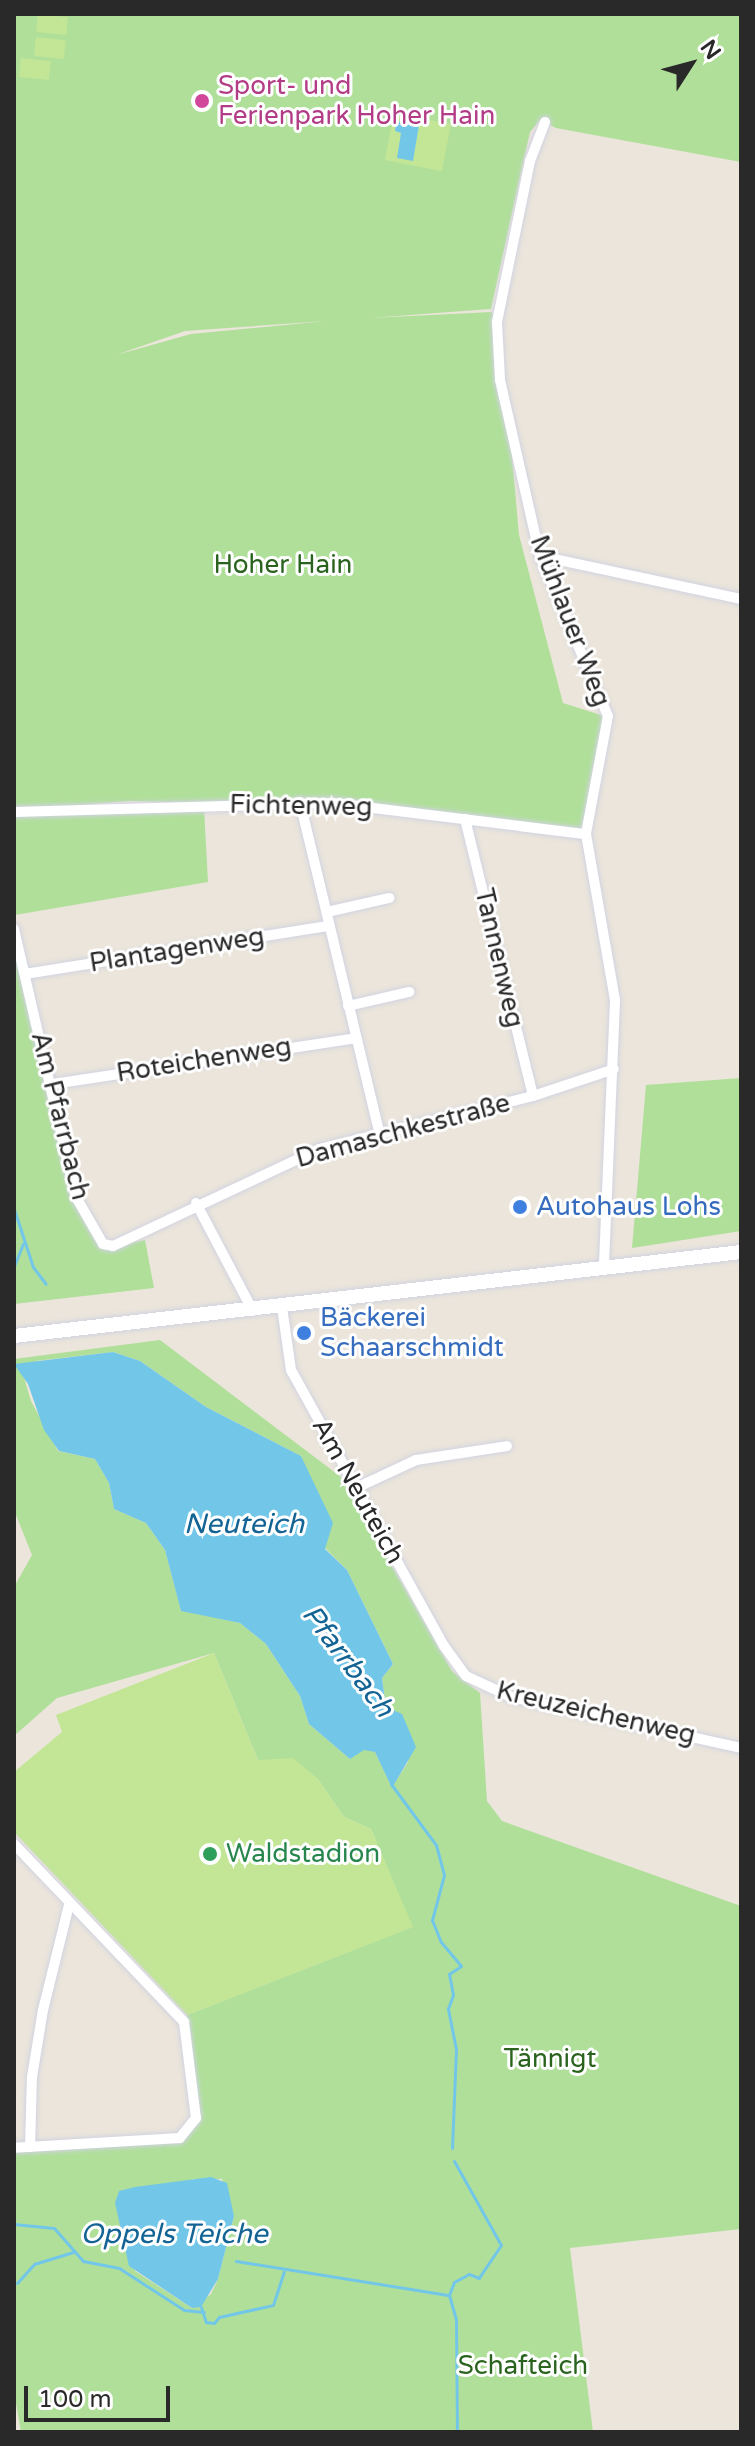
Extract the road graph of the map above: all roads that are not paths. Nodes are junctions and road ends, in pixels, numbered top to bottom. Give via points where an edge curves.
1 (545, 122) dead end
2 (540, 556) junction
3 (741, 599) edge
4 (300, 802) junction
5 (14, 812) edge
6 (465, 819) junction
7 (586, 834) junction
8 (389, 898) dead end
9 (327, 912) junction
10 (329, 926) junction
11 (14, 929) edge
12 (25, 974) junction
13 (409, 992) dead end
14 (348, 1006) junction
15 (356, 1038) junction
16 (614, 1069) junction
17 (53, 1084) junction
18 (533, 1096) junction
19 (380, 1135) junction
20 (196, 1203) junction
21 (113, 1246) joint
22 (741, 1252) edge
23 (604, 1269) junction
24 (282, 1307) junction
25 (253, 1311) junction
26 (14, 1336) edge
27 (507, 1446) dead end
28 (356, 1488) junction
29 (459, 1666) joint
30 (741, 1748) edge
31 (14, 1844) edge
32 (69, 1905) junction
33 (30, 2147) junction
34 (14, 2148) edge

1 - 2 street, Mühlauer Weg via 530,161 497,322 500,380
2 - 3 street
2 - 7 street, Mühlauer Weg via 608,716
4 - 5 street, Fichtenweg
4 - 6 street, Fichtenweg
4 - 9 street
6 - 7 street, Fichtenweg
6 - 18 street, Tannenweg
7 - 16 street, Mühlauer Weg via 612,974
8 - 9 street
9 - 10 street
10 - 12 street, Plantagenweg
10 - 14 street
11 - 12 street, Am Pfarrbach
12 - 17 street, Am Pfarrbach
13 - 14 street
14 - 15 street
15 - 17 street, Roteichenweg
15 - 19 street
16 - 18 street, Damaschkestraße
16 - 23 street, Mühlauer Weg
17 - 21 street, Am Pfarrbach via 76,1197 93,1232
18 - 19 street, Damaschkestraße
19 - 20 street, Damaschkestraße via 319,1149
20 - 21 street, Damaschkestraße
20 - 25 street
22 - 23 main road
23 - 24 main road
24 - 25 main road
24 - 28 street, Am Neuteich via 291,1370
25 - 26 main road
27 - 28 street via 416,1460
28 - 29 street, Am Neuteich
29 - 30 street, Kreuzeichenweg via 476,1685 511,1697
31 - 32 street
32 - 33 street via 40,2023
32 - 33 street via 184,2022 196,2118 180,2138
33 - 34 street

